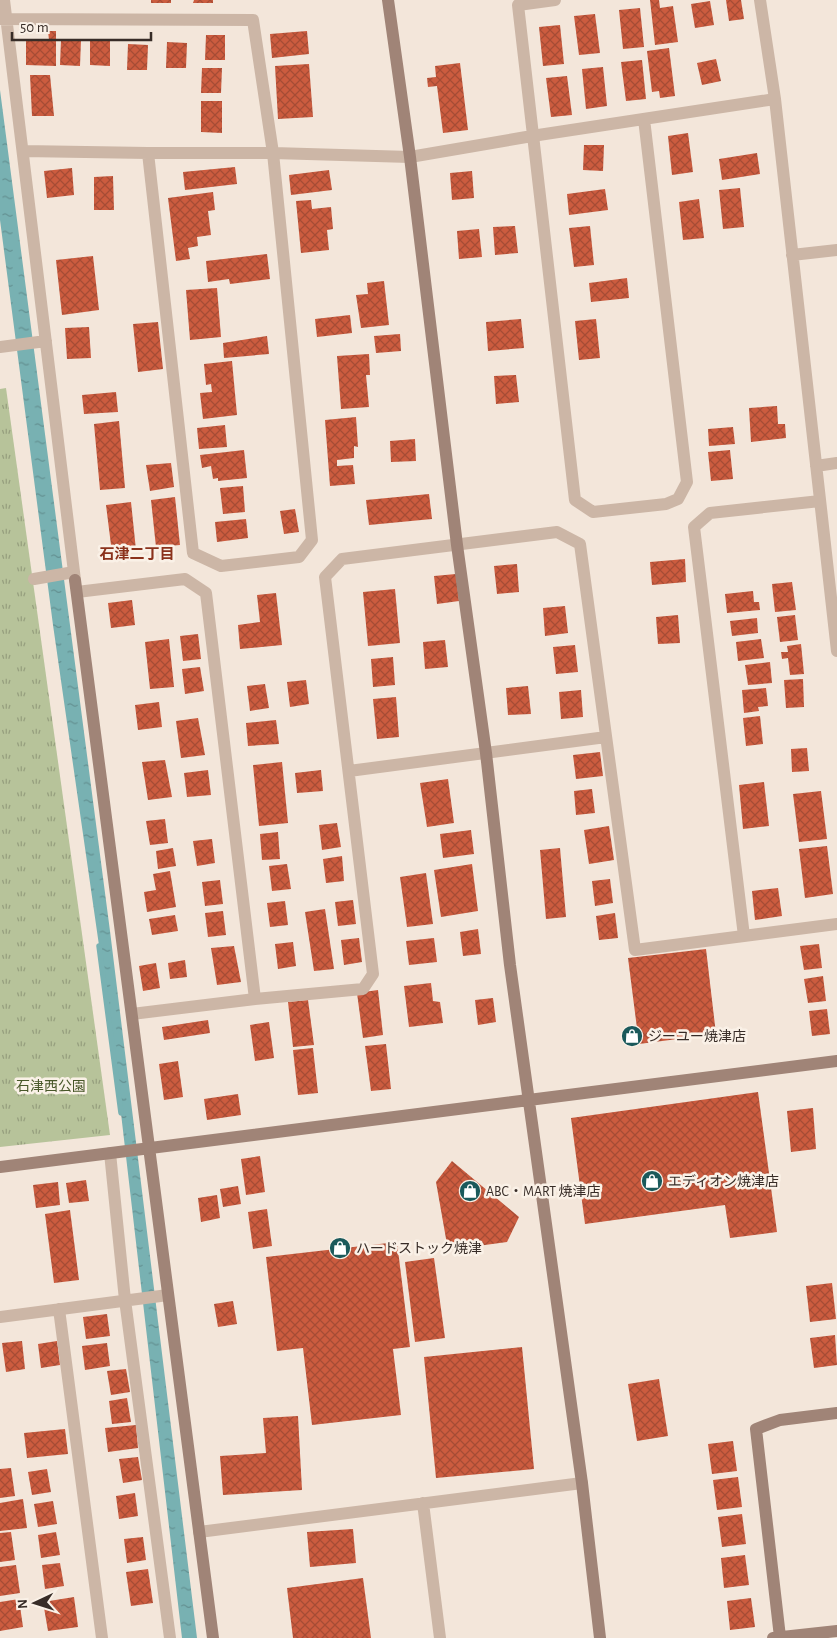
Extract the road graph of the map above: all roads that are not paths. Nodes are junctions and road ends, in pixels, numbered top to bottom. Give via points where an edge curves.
1 (4, 0) edge
2 (388, 0) edge
3 (555, 0) edge
4 (760, 0) edge
5 (3, 19) edge
6 (775, 100) junction
7 (644, 119) junction
8 (532, 136) junction
9 (23, 151) junction
10 (148, 153) junction
11 (273, 153) junction
12 (410, 157) junction
13 (837, 250) edge
14 (792, 255) junction
15 (42, 342) junction
16 (4, 347) edge
17 (837, 463) edge
18 (816, 466) junction
19 (820, 500) junction
20 (457, 545) junction
21 (34, 579) dead end
22 (75, 581) junction
23 (837, 651) edge
24 (606, 737) junction
25 (486, 754) junction
26 (349, 771) junction
27 (837, 924) edge
28 (744, 936) junction
29 (254, 999) junction
30 (132, 1014) junction
31 (837, 1061) edge
32 (529, 1100) junction
33 (150, 1147) junction
34 (110, 1153) junction
35 (0, 1167) edge
36 (164, 1296) junction
37 (125, 1300) junction
38 (59, 1309) junction
39 (0, 1317) edge
40 (837, 1413) edge
41 (582, 1483) junction
42 (423, 1503) junction
43 (199, 1532) junction
44 (837, 1631) edge
45 (102, 1638) edge
46 (170, 1638) edge
47 (213, 1638) edge
48 (440, 1638) edge
49 (600, 1638) edge
50 (776, 1638) edge

1 - 5 street
2 - 12 street
3 - 8 street via 518,5
4 - 6 street
5 - 9 street
5 - 11 street via 252,20
6 - 7 street
6 - 14 street
7 - 8 street
7 - 8 street via 688,482 678,499 666,504 592,512 575,500
8 - 12 street
9 - 10 street
9 - 15 street
10 - 11 street
10 - 11 street via 193,553 220,566 299,557 312,540
11 - 12 street
12 - 20 street
13 - 14 street
14 - 18 street
15 - 16 street
15 - 22 street
17 - 18 street
18 - 19 street
19 - 23 street
19 - 28 street via 710,513 694,527
20 - 24 street via 557,532 580,544
20 - 25 street
20 - 26 street via 342,559 325,577
21 - 22 street
22 - 29 street via 185,579 206,593
22 - 30 street
24 - 25 street
24 - 28 street via 635,950
25 - 26 street
25 - 32 street
26 - 29 street via 373,974 362,989
27 - 28 street
29 - 30 street
30 - 33 street
31 - 32 street
32 - 33 street
32 - 41 street
33 - 34 street
33 - 36 street
34 - 35 street
34 - 37 street
36 - 37 street
36 - 43 street
37 - 38 street
37 - 46 street
38 - 39 street
38 - 45 street
40 - 50 street via 780,1420 756,1429
41 - 42 street
41 - 49 street
42 - 43 street
42 - 48 street
43 - 47 street
44 - 50 street

